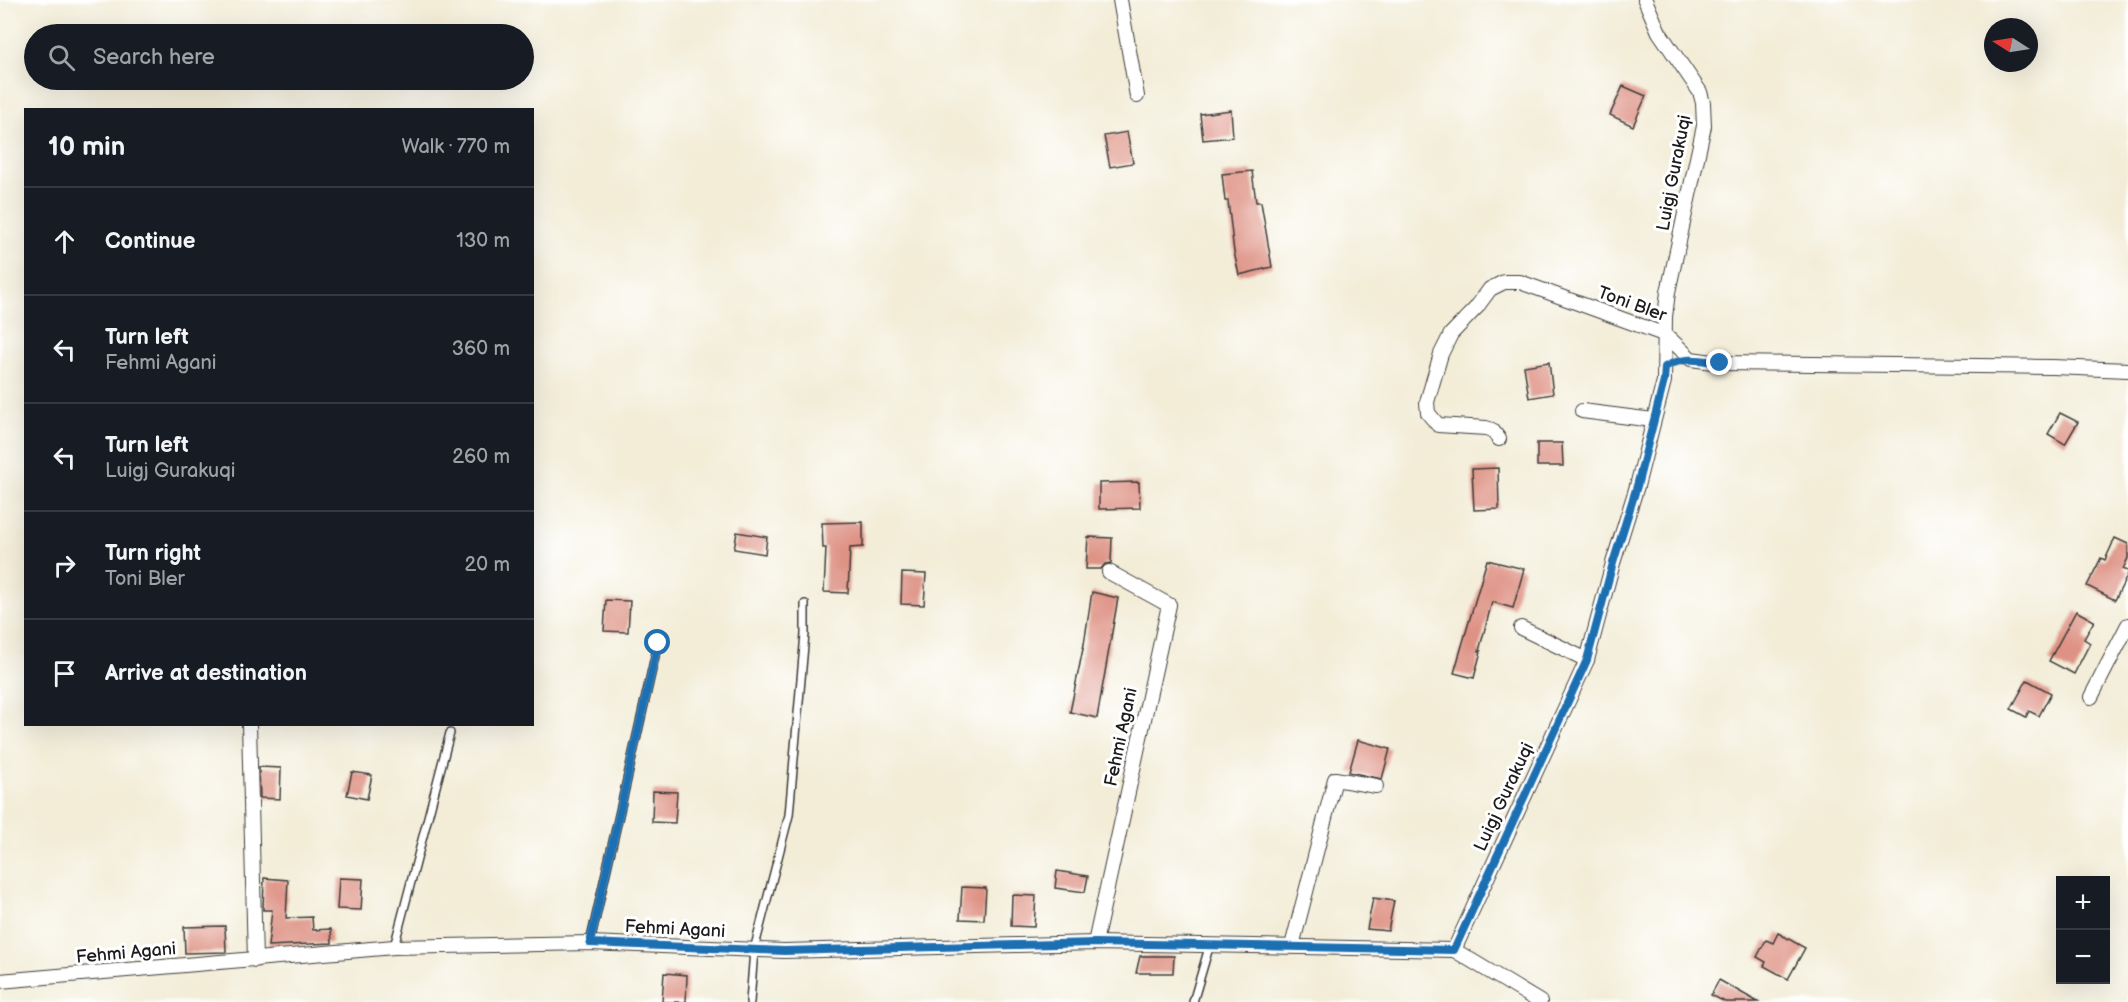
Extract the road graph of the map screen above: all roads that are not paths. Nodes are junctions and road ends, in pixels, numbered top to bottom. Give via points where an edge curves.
1 (1119, 0) edge
2 (1645, 0) edge
3 (1137, 96) dead end
4 (1666, 335) junction
5 (1691, 358) junction
6 (1665, 367) junction
7 (2128, 370) edge
8 (1582, 411) dead end
9 (1653, 420) junction
10 (1499, 439) dead end
11 (1109, 572) dead end
12 (805, 604) dead end
13 (2128, 625) edge
14 (1521, 628) dead end
15 (658, 643) dead end
16 (1587, 660) junction
17 (2091, 698) dead end
18 (249, 726) edge
19 (450, 733) dead end
20 (1376, 786) dead end
21 (590, 943) junction
22 (1095, 943) junction
23 (1210, 944) junction
24 (1292, 946) junction
25 (394, 947) junction
26 (754, 950) junction
27 (1454, 950) junction
28 (255, 960) junction
29 (0, 981) edge
30 (750, 1002) edge
31 (1193, 1002) edge
32 (1540, 1002) edge

1 - 3 street
2 - 4 street, Luigj Gurakuqi via 1659,32 1700,92 1705,114 1668,292
4 - 5 street, Toni Bler
4 - 6 street, Luigj Gurakuqi
4 - 10 street, Toni Bler via 1520,282 1490,289 1445,345 1426,408 1438,425 1486,428
5 - 6 street
5 - 7 street via 1736,364
6 - 9 street, Luigj Gurakuqi
8 - 9 street
9 - 16 street, Luigj Gurakuqi
11 - 22 street, Fehmi Agani via 1169,605
12 - 26 lane via 789,814
13 - 17 street
14 - 16 street
15 - 21 lane
16 - 27 street, Luigj Gurakuqi
18 - 28 street
19 - 25 lane
20 - 24 street via 1335,779
21 - 25 street, Fehmi Agani
21 - 26 street, Fehmi Agani
22 - 23 street, Fehmi Agani
22 - 26 street, Fehmi Agani
23 - 24 street, Fehmi Agani
23 - 31 lane
24 - 27 street, Fehmi Agani
25 - 28 street, Fehmi Agani
26 - 30 lane
27 - 32 street
28 - 29 street, Fehmi Agani

